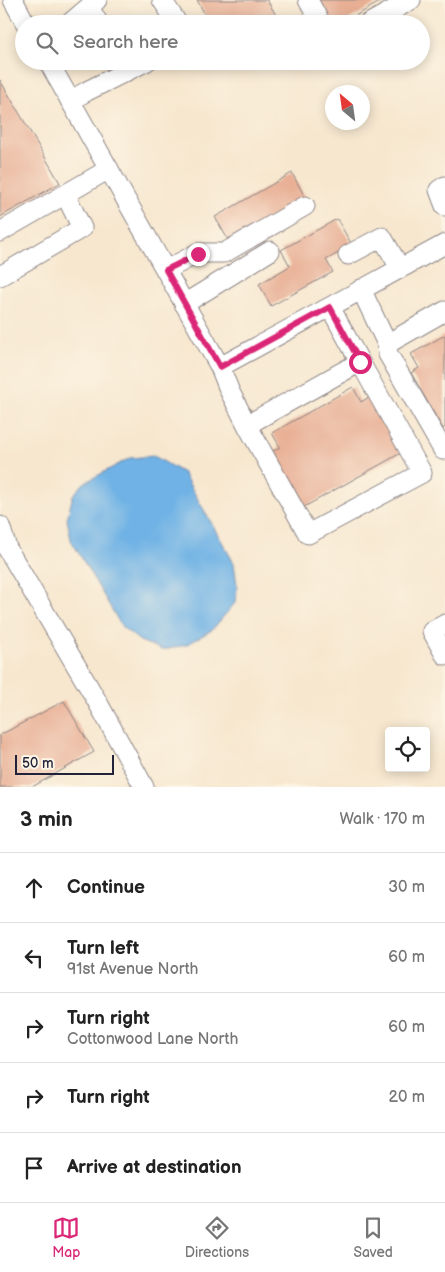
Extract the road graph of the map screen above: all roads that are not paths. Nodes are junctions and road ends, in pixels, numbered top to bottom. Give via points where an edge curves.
1 (13, 0) edge
2 (162, 0) edge
3 (308, 0) edge
4 (412, 0) edge
5 (93, 3) edge
6 (21, 15) edge
7 (79, 15) edge
8 (172, 15) edge
9 (317, 15) edge
10 (384, 15) edge
11 (53, 70) edge
12 (120, 70) edge
13 (70, 101) junction
14 (109, 169) junction
15 (445, 186) edge
16 (65, 194) junction
17 (305, 206) dead end
18 (445, 206) edge
19 (0, 232) edge
20 (445, 244) edge
21 (270, 251) dead end
22 (348, 255) dead end
23 (400, 268) junction
24 (166, 270) junction
25 (0, 276) edge
26 (361, 290) junction
27 (184, 304) junction
28 (330, 307) junction
29 (445, 311) edge
30 (386, 344) junction
31 (360, 362) junction
32 (220, 367) junction
33 (247, 425) junction
34 (445, 448) edge
35 (0, 526) edge
36 (445, 624) edge
37 (445, 655) edge
38 (144, 787) edge

1 - 6 street
2 - 8 street
3 - 9 street
4 - 10 street
5 - 7 street
11 - 13 street
12 - 13 street
13 - 14 street
14 - 16 street
14 - 24 street
15 - 18 street via 439,190
16 - 19 street
16 - 25 street via 82,228
17 - 24 street via 224,253 198,254
20 - 23 street
21 - 27 street
22 - 23 street via 382,237
23 - 26 street
24 - 27 street
26 - 28 street
26 - 30 street
27 - 32 street
28 - 31 street
28 - 32 street
29 - 30 street
30 - 34 street via 388,354 443,450
31 - 33 street
31 - 33 street via 422,472 308,534
32 - 33 street
35 - 38 street via 7,548
36 - 37 street via 432,631

